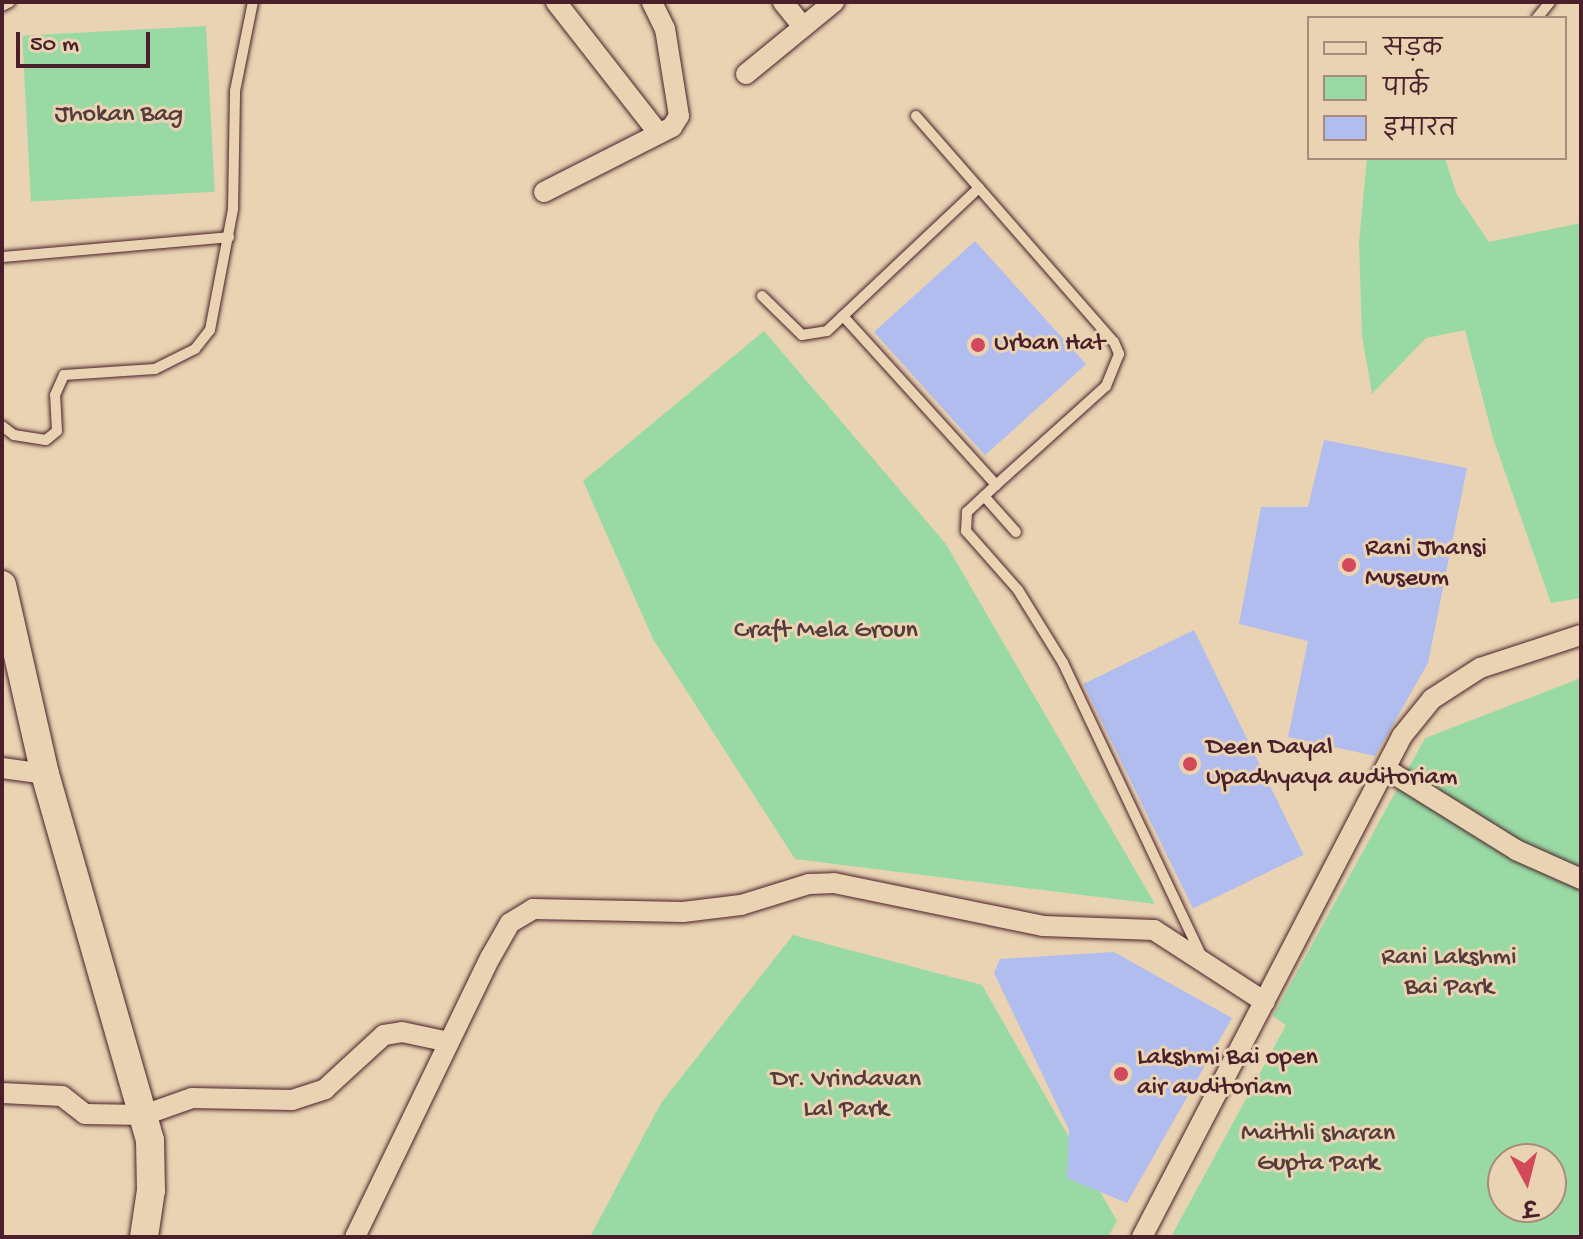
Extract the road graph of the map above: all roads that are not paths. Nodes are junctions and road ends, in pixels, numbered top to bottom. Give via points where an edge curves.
1 (10, 2) edge
2 (253, 2) edge
3 (556, 2) edge
4 (652, 2) edge
5 (783, 2) edge
6 (834, 2) edge
7 (2, 6) edge
8 (803, 27) junction
9 (746, 74) dead end
10 (916, 116) dead end
11 (659, 134) junction
12 (979, 188) junction
13 (544, 192) dead end
14 (229, 237) junction
15 (2, 257) edge
16 (762, 296) dead end
17 (843, 316) junction
18 (2, 426) edge
19 (996, 485) junction
20 (984, 496) junction
21 (1016, 532) dead end
22 (2, 585) edge
23 (1581, 635) edge
24 (2, 768) edge
25 (1386, 769) junction
26 (45, 774) junction
27 (1581, 879) edge
28 (1202, 957) junction
29 (1265, 1002) junction
30 (449, 1042) junction
31 (2, 1093) edge
32 (144, 1115) junction
33 (144, 1237) edge
34 (355, 1237) edge
35 (1142, 1237) edge

1 - 7 lane
2 - 14 lane via 235,91 237,175
3 - 11 street
4 - 11 street via 665,29 681,104 672,127
5 - 8 street
6 - 8 street
8 - 9 street
10 - 12 lane
11 - 13 street
12 - 17 lane
12 - 19 lane via 1119,354 1106,386
14 - 15 lane
14 - 18 lane via 216,311 195,349 155,369 64,375 55,395 57,431 46,440 23,438
16 - 17 lane via 802,335 827,331
17 - 19 lane
19 - 20 lane
20 - 21 lane
20 - 28 lane via 967,512 966,531 1018,590 1063,663
22 - 26 street
23 - 25 street via 1480,668 1432,699
24 - 26 street
25 - 27 street via 1516,850
25 - 29 street
26 - 32 street
28 - 29 street
28 - 30 street via 1154,930 1043,926 834,883 683,912 533,909 510,923
29 - 35 street
30 - 32 street via 402,1032 384,1035 339,1079 309,1097 192,1098
30 - 34 street
31 - 32 street via 62,1096 85,1114
32 - 33 street via 152,1160

